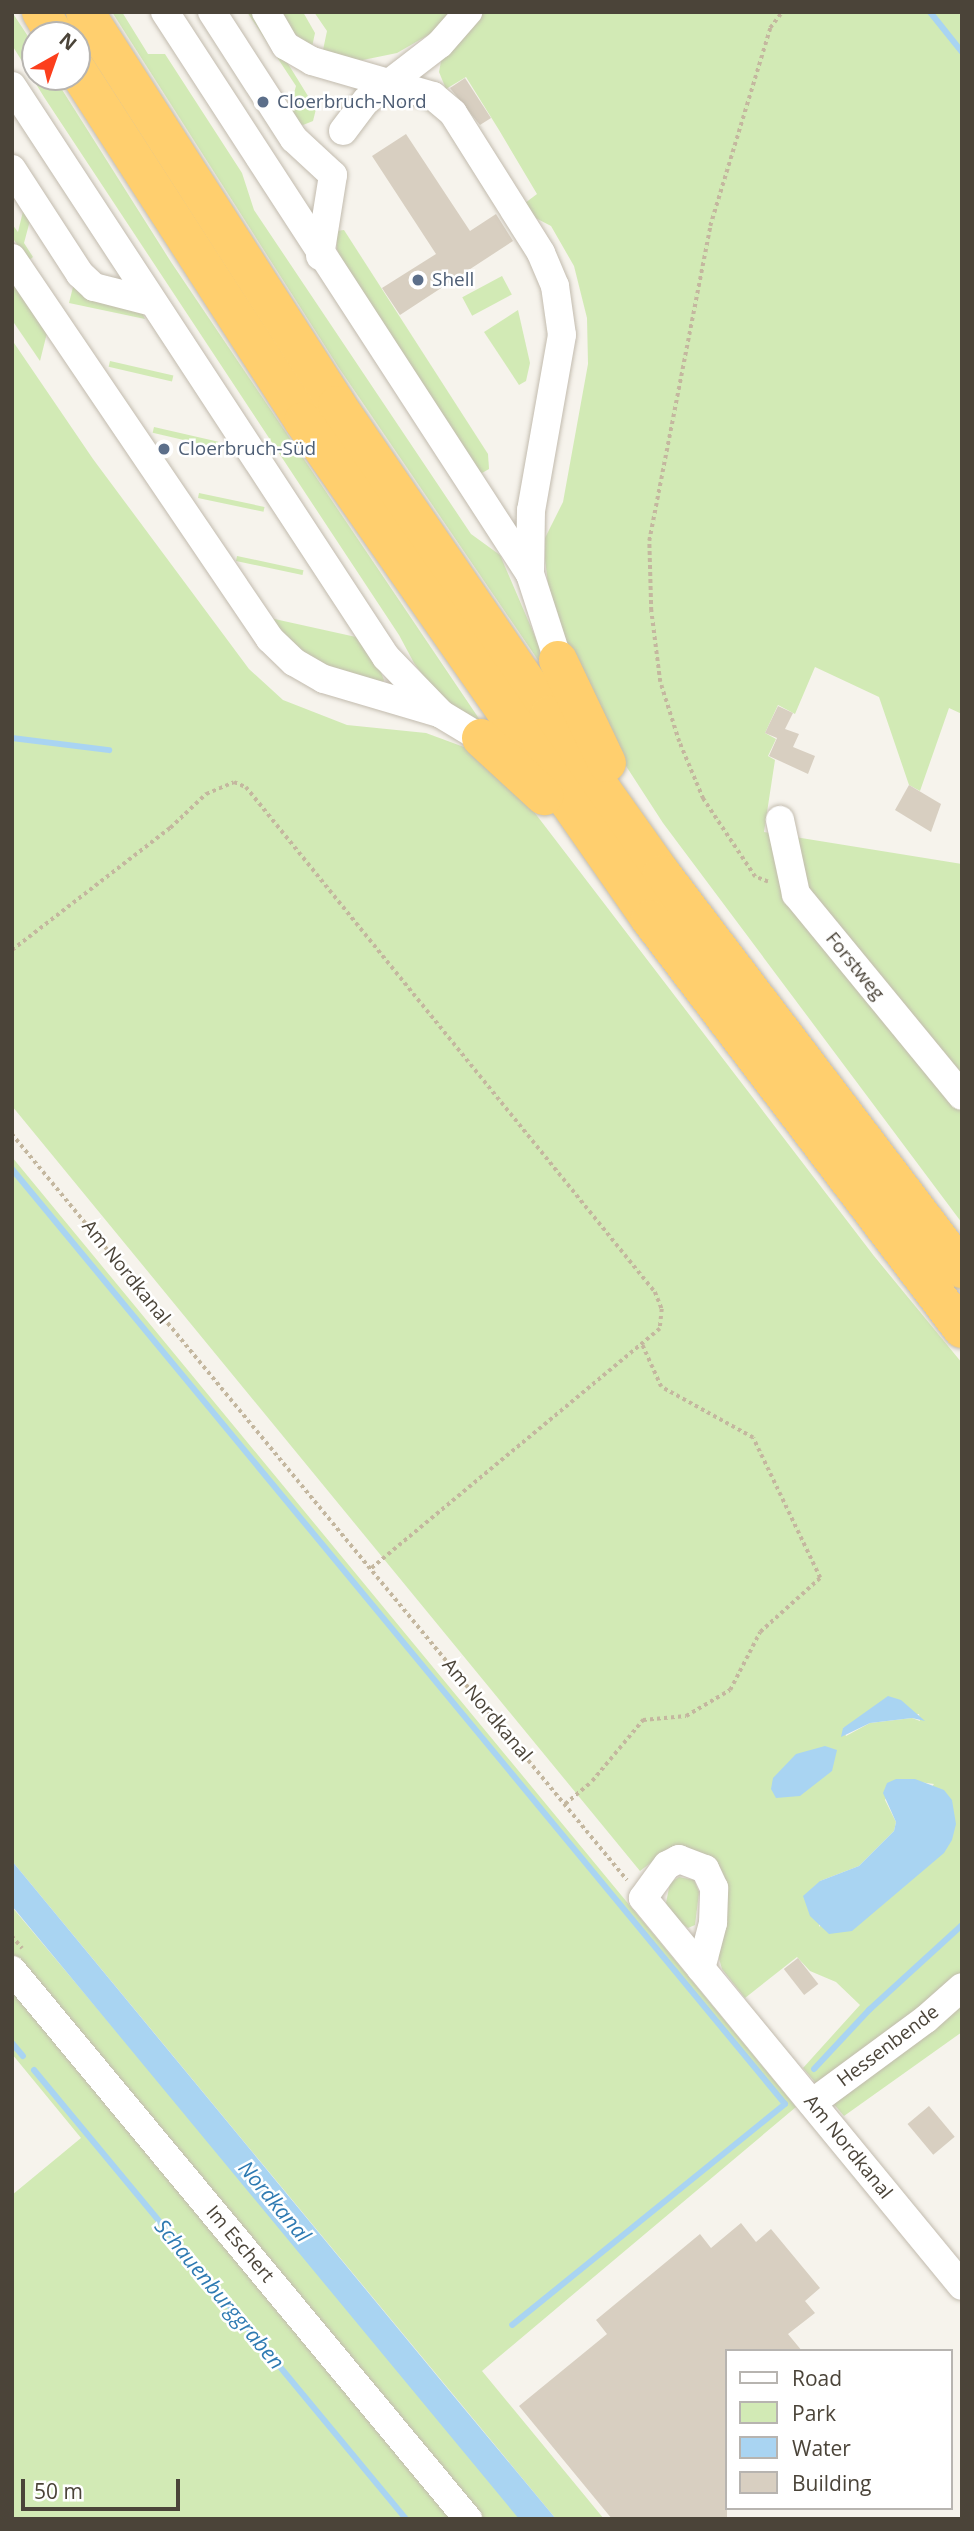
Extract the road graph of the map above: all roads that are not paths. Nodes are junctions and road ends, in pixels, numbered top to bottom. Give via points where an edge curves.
1 (85, 12) edge
2 (165, 12) edge
3 (212, 12) edge
4 (266, 12) edge
5 (468, 12) edge
6 (390, 82) junction
7 (12, 86) edge
8 (91, 91) edge
9 (343, 131) dead end
10 (12, 169) edge
11 (320, 256) junction
12 (12, 258) edge
13 (149, 301) junction
14 (530, 575) junction
15 (558, 660) joint
16 (441, 714) junction
17 (481, 738) joint
18 (780, 820) dead end
19 (662, 874) junction
20 (650, 919) junction
21 (962, 1096) edge
22 (962, 1269) edge
23 (962, 1329) edge
24 (701, 1969) junction
25 (12, 1970) edge
26 (962, 1987) edge
27 (812, 2103) junction
28 (962, 2286) edge
29 (468, 2519) edge

1 - 19 highway via 337,404
2 - 11 street
3 - 11 street via 293,139 334,175
4 - 6 street via 286,46 312,61
5 - 6 street via 440,44
6 - 9 street via 366,101
6 - 14 street via 433,96 453,113 541,253 555,286 563,319 561,362 531,510
7 - 13 street
8 - 20 highway via 303,421
10 - 13 street via 80,274 94,287
11 - 14 street
12 - 16 street via 270,639 294,662 324,679
13 - 16 street via 386,657
14 - 15 street
15 - 19 highway
16 - 17 street
17 - 20 highway via 558,809
18 - 21 street, Forstweg via 796,894
19 - 22 highway
20 - 23 highway
24 - 24 street, Am Nordkanal via 714,1888 705,1869 679,1859 667,1865 643,1898
24 - 27 street, Am Nordkanal
25 - 29 street, Im Eschert
26 - 27 street, Hessenbende via 926,2020
27 - 28 street, Am Nordkanal

